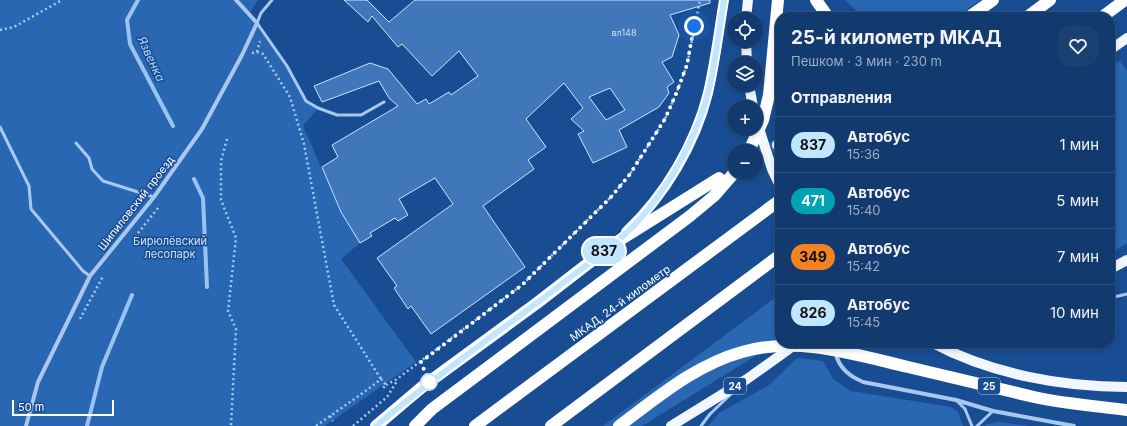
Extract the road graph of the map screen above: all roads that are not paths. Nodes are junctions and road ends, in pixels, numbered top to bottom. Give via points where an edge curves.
1 (236, 0) edge
2 (272, 0) edge
3 (724, 0) edge
4 (748, 0) edge
5 (778, 0) edge
6 (816, 0) edge
7 (993, 0) edge
8 (1050, 0) edge
9 (1125, 0) edge
10 (747, 12) edge
11 (777, 12) edge
12 (824, 12) edge
13 (976, 12) edge
14 (1034, 12) edge
15 (1109, 12) edge
16 (257, 23) junction
17 (775, 37) edge
18 (1127, 38) edge
19 (1115, 46) edge
20 (384, 102) dead end
21 (0, 127) edge
22 (761, 136) edge
23 (76, 143) dead end
24 (752, 144) edge
25 (775, 175) edge
26 (719, 178) dead end
27 (728, 180) edge
28 (154, 197) junction
29 (775, 204) edge
30 (612, 245) junction
31 (775, 259) edge
32 (1127, 260) edge
33 (1115, 266) edge
34 (90, 276) junction
35 (1127, 294) edge
36 (1115, 297) edge
37 (775, 346) edge
38 (789, 348) edge
39 (821, 348) edge
40 (835, 348) edge
41 (943, 348) edge
42 (747, 379) junction
43 (1127, 387) edge
44 (956, 400) junction
45 (993, 410) junction
46 (1127, 410) edge
47 (26, 426) edge
48 (376, 426) edge
49 (415, 426) edge
50 (474, 426) edge
51 (551, 426) edge
52 (619, 426) edge
53 (670, 426) edge
54 (701, 426) edge
55 (972, 426) edge
56 (977, 426) edge
57 (1074, 426) edge

1 - 16 street
2 - 16 lane via 261,13
3 - 30 main road via 707,93 686,152 656,199 639,220
4 - 10 main road
5 - 11 highway
6 - 12 highway
7 - 13 highway
8 - 14 highway
9 - 15 highway
16 - 20 lane via 287,66 306,101 337,115 361,115
16 - 28 street, Шипиловский проезд via 202,129
17 - 24 highway via 772,74 763,120
18 - 19 main road
21 - 34 lane via 28,186 31,209 82,271
22 - 25 main road
23 - 28 lane via 89,158 92,169 103,181
26 - 30 highway
27 - 49 highway via 714,196 690,216 432,409
28 - 34 street, Шипиловский проезд
29 - 50 highway, МКАД, 24-й километр
30 - 48 highway via 422,387
31 - 51 highway
32 - 33 main road
34 - 47 street, Шипиловский проезд via 38,382
35 - 36 lane
37 - 52 highway, 25 via 742,351 696,371
38 - 42 main road, 24
39 - 46 highway, 25 via 1037,397
40 - 44 street via 841,366 855,379
41 - 43 main road via 988,365 1034,378 1067,384
42 - 53 main road, 24
42 - 54 lane
44 - 45 street
44 - 55 lane via 965,409
45 - 56 lane
45 - 57 street

